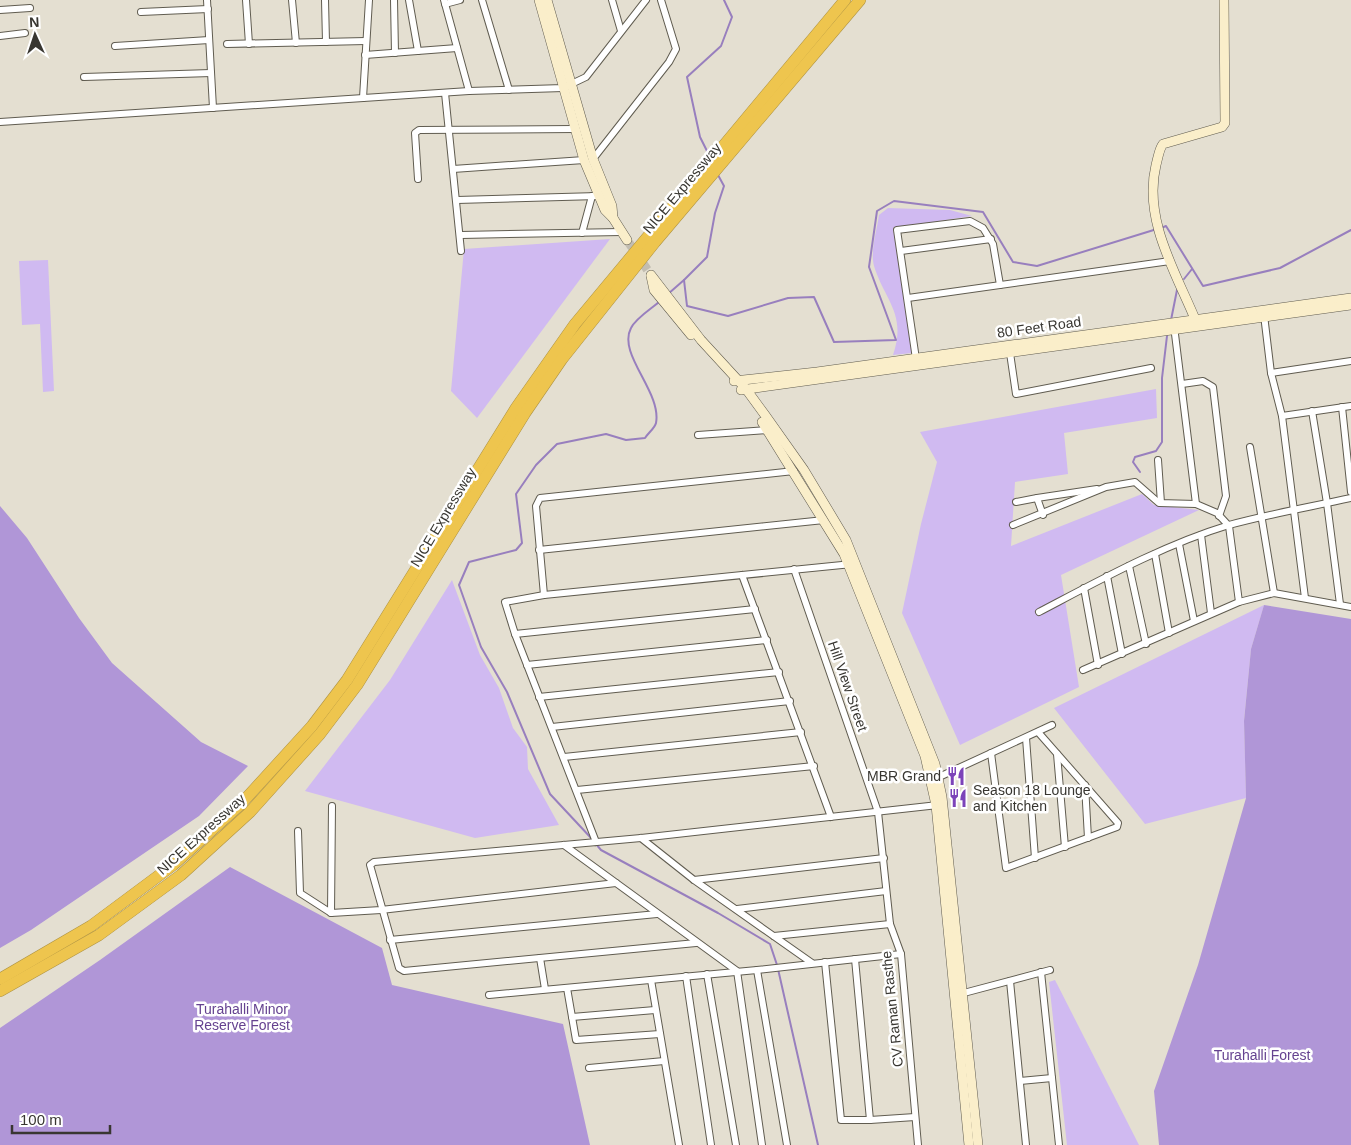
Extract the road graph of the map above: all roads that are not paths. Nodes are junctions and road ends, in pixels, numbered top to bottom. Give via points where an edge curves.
1 (207, 0) edge
2 (246, 0) edge
3 (292, 0) edge
4 (325, 0) edge
5 (368, 0) edge
6 (394, 0) edge
7 (409, 0) edge
8 (460, 0) edge
9 (482, 0) edge
10 (539, 0) edge
11 (547, 0) edge
12 (612, 0) edge
13 (646, 0) edge
14 (661, 0) edge
15 (845, 0) edge
16 (860, 0) edge
17 (1224, 0) edge
18 (444, 2) edge
19 (30, 8) dead end
20 (208, 9) junction
21 (0, 10) edge
22 (141, 12) dead end
23 (621, 32) junction
24 (25, 34) dead end
25 (0, 36) edge
26 (209, 40) junction
27 (366, 41) junction
28 (326, 42) junction
29 (296, 43) junction
30 (227, 44) dead end
31 (249, 44) junction
32 (115, 46) dead end
33 (457, 48) junction
34 (418, 51) junction
35 (395, 53) junction
36 (365, 55) junction
37 (211, 73) junction
38 (84, 77) dead end
39 (572, 83) junction
40 (563, 88) junction
41 (509, 90) junction
42 (469, 91) junction
43 (445, 93) junction
44 (363, 98) junction
45 (213, 108) junction
46 (0, 122) edge
47 (450, 128) junction
48 (574, 129) junction
49 (722, 155) junction
50 (588, 160) junction
51 (453, 168) junction
52 (418, 179) dead end
53 (595, 196) junction
54 (456, 200) junction
55 (613, 218) junction
56 (621, 232) junction
57 (582, 233) junction
58 (461, 234) junction
59 (991, 239) junction
60 (627, 240) tunnel mouth
61 (461, 251) dead end
62 (902, 251) junction
63 (1170, 261) junction
64 (1000, 284) junction
65 (657, 288) dead end
66 (908, 298) junction
67 (1351, 298) edge
68 (1351, 305) edge
69 (1264, 313) junction
70 (1196, 319) junction
71 (1174, 326) junction
72 (1010, 353) junction
73 (916, 359) junction
74 (1351, 360) edge
75 (1152, 368) dead end
76 (1271, 373) junction
77 (1182, 384) junction
78 (738, 385) junction
79 (1351, 406) edge
80 (1342, 407) junction
81 (1312, 411) junction
82 (1282, 416) junction
83 (768, 430) junction
84 (698, 435) dead end
85 (1250, 448) dead end
86 (1158, 460) dead end
87 (794, 470) junction
88 (1106, 488) junction
89 (1351, 492) edge
90 (1037, 498) junction
91 (1351, 498) edge
92 (1016, 502) dead end
93 (1161, 503) junction
94 (1327, 503) junction
95 (1196, 504) junction
96 (1295, 508) junction
97 (1042, 515) junction
98 (1219, 516) junction
99 (1263, 517) junction
100 (824, 520) junction
101 (1013, 525) dead end
102 (1229, 526) junction
103 (1201, 535) junction
104 (1179, 544) junction
105 (540, 550) junction
106 (1155, 554) junction
107 (852, 564) junction
108 (1129, 566) junction
109 (794, 569) junction
110 (742, 575) junction
111 (1107, 576) junction
112 (1084, 588) junction
113 (1274, 593) junction
114 (544, 596) junction
115 (1305, 598) junction
116 (1238, 602) junction
117 (1340, 604) junction
118 (1351, 607) edge
119 (755, 609) junction
120 (1039, 612) dead end
121 (1211, 613) junction
122 (1194, 621) junction
123 (1169, 633) junction
124 (515, 634) junction
125 (767, 640) junction
126 (1146, 644) junction
127 (1122, 654) junction
128 (527, 665) junction
129 (1098, 665) junction
130 (1083, 670) dead end
131 (779, 672) junction
132 (539, 697) junction
133 (790, 702) junction
134 (1052, 725) dead end
135 (552, 727) junction
136 (802, 732) junction
137 (1038, 732) junction
138 (1026, 738) junction
139 (991, 753) junction
140 (1057, 753) junction
141 (564, 757) junction
142 (814, 766) junction
143 (939, 777) junction
144 (1085, 785) junction
145 (577, 790) junction
146 (939, 804) junction
147 (332, 806) dead end
148 (878, 812) junction
149 (831, 817) junction
150 (298, 831) dead end
151 (641, 838) junction
152 (1088, 838) junction
153 (596, 842) junction
154 (564, 845) junction
155 (1065, 847) junction
156 (884, 858) junction
157 (1035, 858) junction
158 (694, 880) junction
159 (616, 883) junction
160 (886, 891) junction
161 (737, 909) junction
162 (381, 910) junction
163 (331, 913) junction
164 (657, 914) junction
165 (890, 924) junction
166 (774, 936) junction
167 (390, 940) junction
168 (696, 943) junction
169 (901, 954) junction
170 (540, 958) junction
171 (854, 959) junction
172 (825, 962) junction
173 (812, 963) junction
174 (757, 970) junction
175 (1050, 970) dead end
176 (737, 971) junction
177 (1041, 972) junction
178 (707, 974) junction
179 (686, 976) junction
180 (0, 979) edge
181 (651, 980) junction
182 (1010, 980) junction
183 (567, 988) junction
184 (545, 989) junction
185 (0, 991) edge
186 (958, 994) junction
187 (489, 995) dead end
188 (655, 1010) junction
189 (572, 1017) junction
190 (660, 1034) junction
191 (664, 1060) junction
192 (589, 1068) dead end
193 (1052, 1078) junction
194 (1020, 1081) junction
195 (915, 1117) junction
196 (870, 1120) junction
197 (679, 1145) edge
198 (711, 1145) edge
199 (736, 1145) edge
200 (762, 1145) edge
201 (787, 1145) edge
202 (918, 1145) edge
203 (969, 1145) edge
204 (978, 1145) edge
205 (1026, 1145) edge
206 (1059, 1145) edge

1 - 20 street
2 - 31 street
3 - 29 street
4 - 28 street
5 - 27 street
6 - 35 street
7 - 34 street
8 - 18 street
9 - 41 street
10 - 40 main road
11 - 39 main road
12 - 23 street
13 - 23 street
14 - 50 street via 676,49 669,62
15 - 49 highway, NICE Expressway
16 - 49 highway, NICE Expressway
17 - 63 main road via 1226,121 1222,127 1166,142 1161,146 1154,176 1153,206
18 - 33 street
19 - 21 street
20 - 22 street
20 - 26 street
23 - 39 street via 586,76
24 - 25 street
26 - 32 street
26 - 37 street
27 - 28 street
27 - 36 street
28 - 29 street
29 - 31 street
30 - 31 street
33 - 34 street
33 - 42 street
34 - 35 street
35 - 36 street
36 - 44 street
37 - 38 street
37 - 45 street
39 - 40 street
39 - 50 main road
40 - 41 street
40 - 48 main road
41 - 42 street
42 - 43 street
43 - 44 street
43 - 47 street
44 - 45 street
45 - 46 street
47 - 48 street
47 - 51 street
47 - 52 street via 415,133
48 - 50 main road
49 - 180 highway, NICE Expressway via 706,165 553,354 347,680 306,733 240,805 173,865 92,926
49 - 185 highway, NICE Expressway via 710,178 639,261 525,413 357,685 320,734 250,812 182,875 99,935
50 - 51 street
50 - 53 main road
50 - 55 main road via 612,206
51 - 54 street
53 - 54 street
53 - 55 main road
53 - 57 street
54 - 58 street
55 - 56 main road
56 - 57 street
56 - 60 main road
57 - 58 street
58 - 61 street
59 - 62 street
59 - 62 street via 985,229 970,221 898,230
59 - 64 street
62 - 66 street
63 - 64 street
63 - 70 main road
64 - 66 street
65 - 78 main road
66 - 73 street
67 - 69 main road, 80 Feet Road
68 - 69 main road, 80 Feet Road
69 - 70 main road, 80 Feet Road
69 - 71 main road, 80 Feet Road
69 - 76 street
70 - 71 main road, 80 Feet Road
71 - 72 main road, 80 Feet Road
71 - 73 main road, 80 Feet Road
71 - 77 street
72 - 75 street via 1016,394
72 - 78 main road, 80 Feet Road
73 - 78 main road, 80 Feet Road
74 - 76 street
76 - 82 street
77 - 95 street
77 - 98 street via 1203,381 1213,387 1226,496
78 - 83 main road
78 - 107 main road via 804,470 846,540
79 - 80 street
80 - 81 street
80 - 89 street
81 - 82 street
81 - 94 street
82 - 96 street
83 - 84 street
83 - 87 main road
85 - 99 street
86 - 93 street
87 - 100 main road
87 - 105 street via 540,498 536,504
88 - 90 street
88 - 93 street via 1135,482
88 - 97 street
90 - 92 street
90 - 97 street
91 - 94 street
93 - 95 street
94 - 96 street
94 - 117 street
95 - 98 street
96 - 99 street
96 - 115 street
97 - 101 street
98 - 102 street
99 - 102 street
99 - 113 street
100 - 105 street
100 - 107 main road
102 - 103 street
102 - 116 street
103 - 104 street
103 - 121 street
104 - 106 street
104 - 122 street
105 - 114 street
106 - 108 street
106 - 123 street
107 - 109 street
107 - 143 main road
107 - 146 main road via 925,756
108 - 111 street
108 - 126 street
109 - 110 street
109 - 148 street, Hill View Street
110 - 114 street
110 - 119 street
111 - 112 street
111 - 127 street
112 - 120 street
112 - 129 street
113 - 115 street
113 - 116 street
114 - 124 street via 505,602
115 - 117 street
116 - 121 street
117 - 118 street
119 - 124 street
119 - 125 street
121 - 122 street
122 - 123 street
123 - 126 street
124 - 128 street
125 - 128 street
125 - 131 street
126 - 127 street
127 - 129 street
128 - 132 street
129 - 130 street
131 - 132 street
131 - 133 street
132 - 135 street
133 - 135 street
133 - 136 street
134 - 137 street
135 - 141 street
136 - 141 street
136 - 142 street
137 - 138 street
137 - 140 street
138 - 139 street
138 - 157 street
139 - 143 street
139 - 157 street via 1005,867
140 - 144 street
140 - 155 street
141 - 145 street
142 - 145 street
142 - 149 street
143 - 146 main road
144 - 152 street
144 - 152 street via 1118,825
145 - 153 street
146 - 148 street
146 - 186 main road
147 - 163 street
148 - 149 street
148 - 156 street, CV Raman Rasthe
149 - 151 street
150 - 163 street via 300,893
151 - 153 street
151 - 158 street
152 - 155 street
153 - 154 street
154 - 159 street
154 - 162 street via 374,862 370,867
155 - 157 street
156 - 158 street
156 - 160 street, CV Raman Rasthe
158 - 161 street
159 - 162 street
159 - 164 street
160 - 161 street
160 - 165 street, CV Raman Rasthe
161 - 166 street
162 - 163 street
162 - 167 street
164 - 167 street
164 - 168 street
165 - 166 street
165 - 169 street, CV Raman Rasthe
166 - 173 street
167 - 170 street via 399,968 404,971
168 - 170 street
168 - 176 street
169 - 171 street
169 - 195 street, CV Raman Rasthe
170 - 184 street
171 - 172 street
171 - 196 street
172 - 173 street
172 - 196 street via 841,1118 845,1121
173 - 174 street
174 - 176 street
174 - 201 street
175 - 177 street
176 - 178 street
176 - 200 street
177 - 182 street
177 - 193 street
178 - 179 street
178 - 199 street
179 - 181 street
179 - 198 street
181 - 183 street
181 - 188 street
182 - 186 street
182 - 194 street
183 - 184 street
183 - 189 street
184 - 187 street
186 - 203 main road
186 - 204 main road
188 - 189 street
188 - 190 street
189 - 190 street via 576,1040
190 - 191 street
191 - 192 street
191 - 197 street
193 - 194 street
193 - 206 street
194 - 205 street
195 - 196 street
195 - 202 street, CV Raman Rasthe

